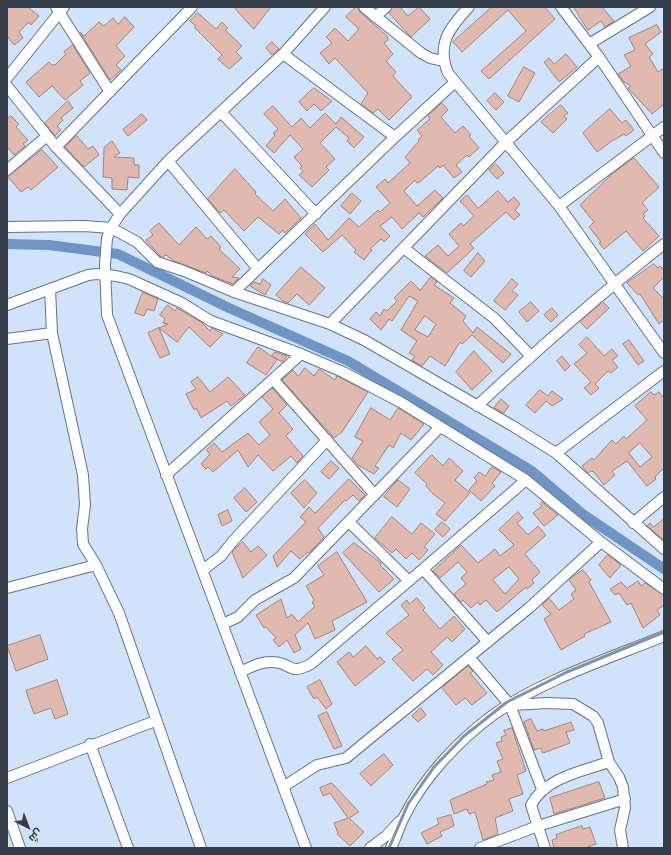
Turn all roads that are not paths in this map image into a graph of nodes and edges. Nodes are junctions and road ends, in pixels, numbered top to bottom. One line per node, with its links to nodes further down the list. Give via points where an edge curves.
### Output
1 (192, 7): 17 (street)
2 (324, 7): 11 (street)
3 (364, 7): 9 (street)
4 (386, 7): 9 (street)
5 (469, 7): 13 (street, via 449,31 445,40)
6 (561, 7): 10 (street)
7 (650, 7): 10 (street)
8 (60, 9): 14 (street); 17 (street)
9 (375, 18): 13 (street, via 421,53)
10 (589, 44): 12 (street)
11 (283, 54): 18 (street); 22 (street)
12 (599, 57): 21 (street); 23 (street)
13 (443, 61): 15 (street)
14 (7, 78)
15 (454, 83): 22 (street); 23 (street)
16 (7, 86): 20 (street)
17 (110, 92): 24 (street)
18 (221, 112): 26 (street); 30 (street)
19 (664, 127): 21 (street)
20 (47, 136): 24 (street); 27 (street)
21 (651, 136): 25 (street); 28 (street)
22 (395, 137): 30 (street)
23 (505, 143): 28 (street); 34 (street)
24 (56, 147): 29 (street)
25 (664, 153)
26 (168, 161): 29 (street); 35 (street)
27 (7, 170)
28 (558, 206): 37 (street)
29 (120, 214): 32 (street)
30 (316, 214): 35 (street)
31 (7, 227): 32 (street)
32 (111, 228): 36 (street); 39 (street, via 137,242 157,262)
33 (664, 244): 37 (street)
34 (405, 248): 41 (street); 46 (street, via 494,318)
35 (258, 269): 39 (street)
36 (105, 270): 38 (street); 45 (street, via 182,303 212,321); 53 (street, via 107,315)
37 (615, 283): 44 (street); 46 (street)
38 (50, 289): 40 (street); 42 (street)
39 (234, 292): 41 (street)
40 (7, 305)
41 (330, 324): 49 (street, via 364,340)
42 (52, 333): 43 (street); 61 (street, via 83,475 83,544)
43 (7, 339)
44 (664, 353)
45 (301, 354): 48 (street); 50 (street, via 343,372 402,403)
46 (531, 356): 49 (street)
47 (664, 371): 52 (street)
48 (273, 379): 51 (street); 53 (street)
49 (477, 406): 52 (street)
50 (440, 427): 54 (street); 55 (street)
51 (327, 440): 55 (street); 62 (street, via 221,556)
52 (556, 453): 58 (street)
53 (166, 474): 62 (street)
54 (526, 480): 59 (street); 63 (street)
55 (375, 495): 57 (street)
56 (664, 497): 58 (street)
57 (349, 522): 64 (street); 67 (street, via 294,578 255,600 238,617)
58 (633, 523): 60 (street)
59 (601, 542): 66 (street); 69 (street)
60 (664, 549)
61 (96, 565): 65 (street); 73 (street, via 119,613)
62 (202, 570): 67 (street)
63 (424, 570): 64 (street); 69 (street)
64 (409, 581): 71 (street, via 311,664 300,670 291,670 283,664 263,662)
65 (7, 588)
66 (664, 589)
67 (223, 624): 71 (street)
68 (664, 636): 72 (street, via 569,675)
69 (488, 642): 70 (street)
70 (469, 657): 72 (street); 77 (street, via 346,758 317,764)
71 (240, 672): 77 (street)
72 (510, 705): 75 (street, via 559,703 574,704 584,709 598,723); 78 (street); 81 (street, via 482,724 457,747 431,775)
73 (155, 720): 74 (street); 85 (street)
74 (90, 744): 76 (street); 84 (street)
75 (609, 762): 78 (street, via 558,780); 79 (street, via 619,777)
76 (7, 778)
77 (283, 787): 86 (street)
78 (542, 789): 82 (street, via 531,805)
79 (625, 799): 82 (street); 91 (street, via 620,830)
80 (7, 812): 83 (street)
81 (404, 817): 87 (street); 88 (street)
82 (538, 826): 89 (street); 90 (street)
83 (20, 848)
84 (128, 848)
85 (201, 848)
86 (306, 848)
87 (370, 848)
88 (391, 848)
89 (480, 848)
90 (545, 848)
91 (623, 848)

